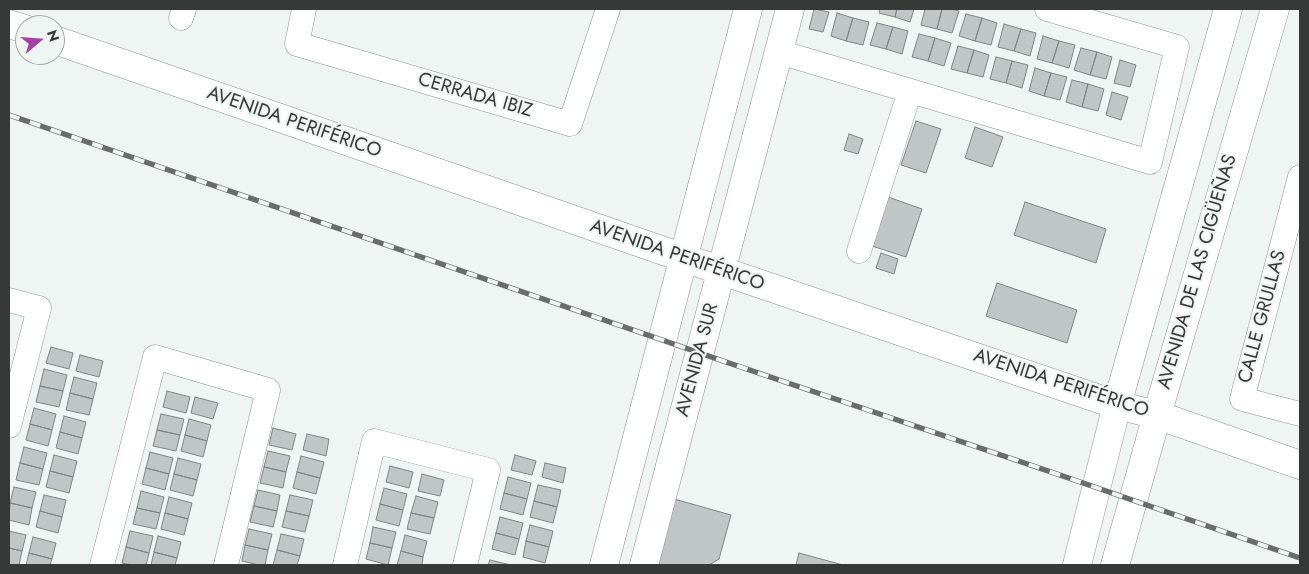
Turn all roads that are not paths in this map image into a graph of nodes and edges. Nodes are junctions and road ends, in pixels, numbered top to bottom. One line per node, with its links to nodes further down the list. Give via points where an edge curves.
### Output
1 (304, 9): 2 (street, CERRADA IBIZ, via 297,44 570,124)
2 (608, 9)
3 (748, 9): 13 (main road, AVENIDA SUR)
4 (790, 9): 9 (main road, AVENIDA SUR)
5 (1047, 9): 10 (street, via 1177,47 1150,162)
6 (1228, 9): 16 (main road)
7 (1275, 9): 18 (main road, AVENIDA DE LAS CIGÜEÑAS)
8 (65, 43): 13 (main road, AVENIDA PERIFÉRICO)
9 (779, 52): 10 (street); 14 (main road, AVENIDA SUR)
10 (910, 91): 12 (street)
11 (1300, 177): 17 (street, CALLE GRULLAS, via 1242,399)
12 (859, 251)
13 (684, 258): 14 (main road, AVENIDA PERIFÉRICO); 21 (main road, AVENIDA SUR)
14 (721, 271): 16 (main road, AVENIDA PERIFÉRICO); 22 (main road, AVENIDA SUR)
15 (9, 300): 19 (street, via 39,308)
16 (1117, 405): 18 (main road, AVENIDA PERIFÉRICO); 29 (main road)
17 (1300, 414)
18 (1157, 415): 20 (main road, AVENIDA PERIFÉRICO); 30 (main road, AVENIDA DE LAS CIGÜEÑAS)
19 (9, 426)
20 (1300, 465)
21 (623, 492): 22 (main road); 27 (main road, AVENIDA SUR)
22 (660, 503): 28 (main road, AVENIDA SUR)
23 (102, 565): 24 (street, via 155,357 268,390)
24 (226, 565)
25 (345, 565): 26 (street, via 374,440 488,470)
26 (465, 565)
27 (604, 565)
28 (644, 565)
29 (1077, 565)
30 (1115, 565)

